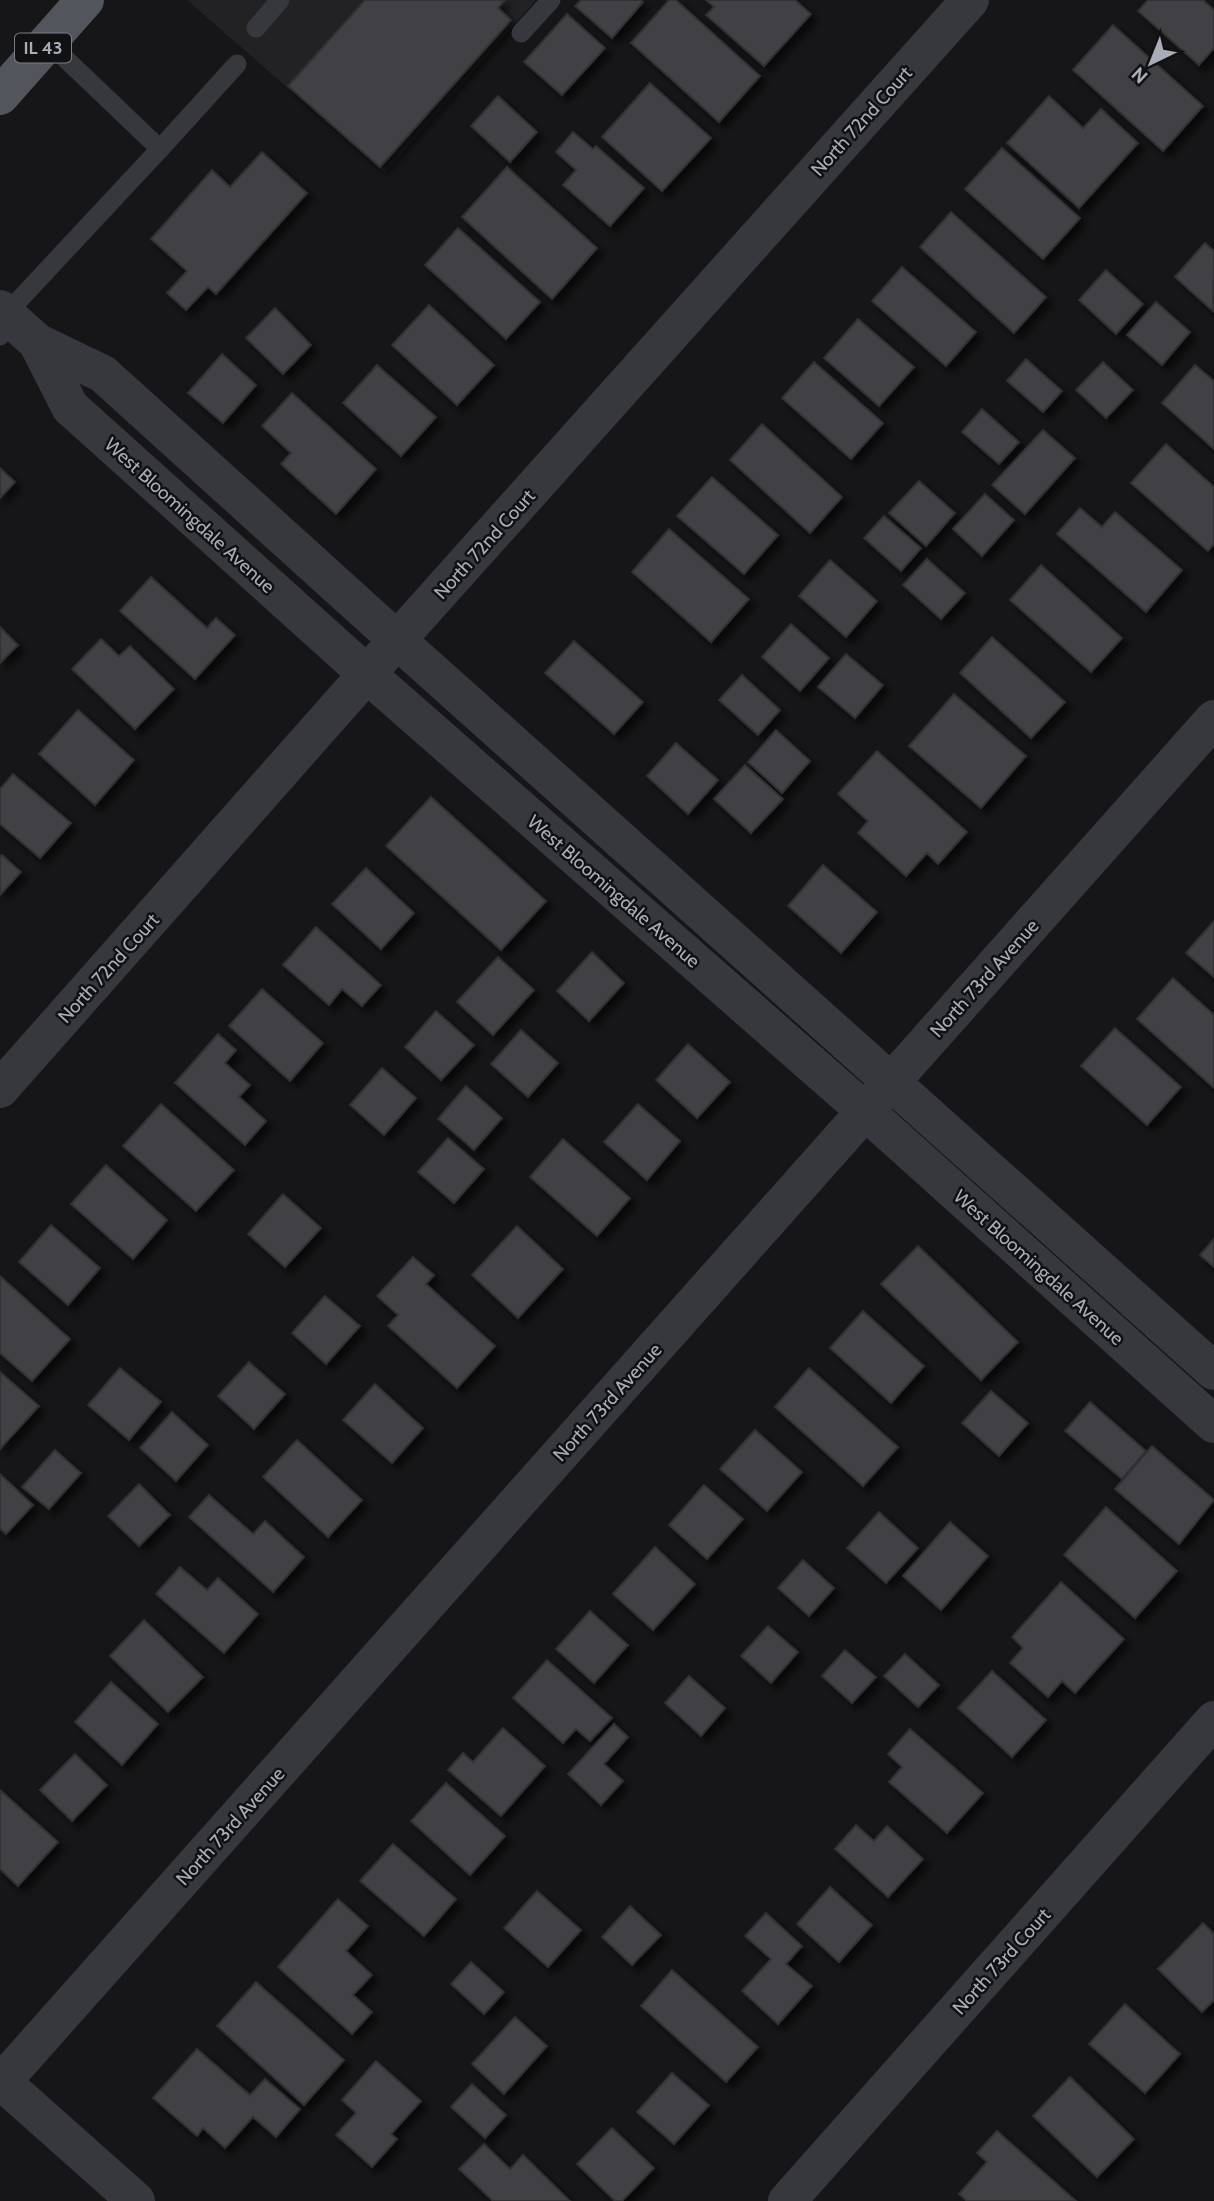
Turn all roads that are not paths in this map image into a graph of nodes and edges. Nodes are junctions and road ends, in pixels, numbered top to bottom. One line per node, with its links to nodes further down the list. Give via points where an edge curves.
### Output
1 (85, 0): 7 (main road, IL 43)
2 (280, 0): 5 (lane)
3 (551, 0): 6 (lane)
4 (970, 0): 12 (street, North 72nd Court)
5 (256, 28)
6 (522, 33)
7 (48, 42): 9 (main road, IL 43); 10 (lane)
8 (237, 64): 10 (lane)
9 (0, 96)
10 (160, 149): 11 (lane)
11 (11, 325): 12 (street, West Bloomingdale Avenue, via 103,374); 13 (street, West Bloomingdale Avenue, via 70,407)
12 (397, 640): 13 (street, North 72nd Court); 15 (street, West Bloomingdale Avenue)
13 (368, 675): 16 (street, North 72nd Court); 17 (street, West Bloomingdale Avenue)
14 (1214, 719): 15 (street, North 73rd Avenue)
15 (891, 1083): 17 (street, North 73rd Avenue); 18 (street, West Bloomingdale Avenue)
16 (0, 1089)
17 (865, 1111): 19 (street, West Bloomingdale Avenue); 21 (street, North 73rd Avenue)
18 (1214, 1371)
19 (1214, 1424)
20 (1214, 1720): 23 (street, North 73rd Court)
21 (1, 2082): 22 (street)
22 (135, 2201)
23 (787, 2201)

